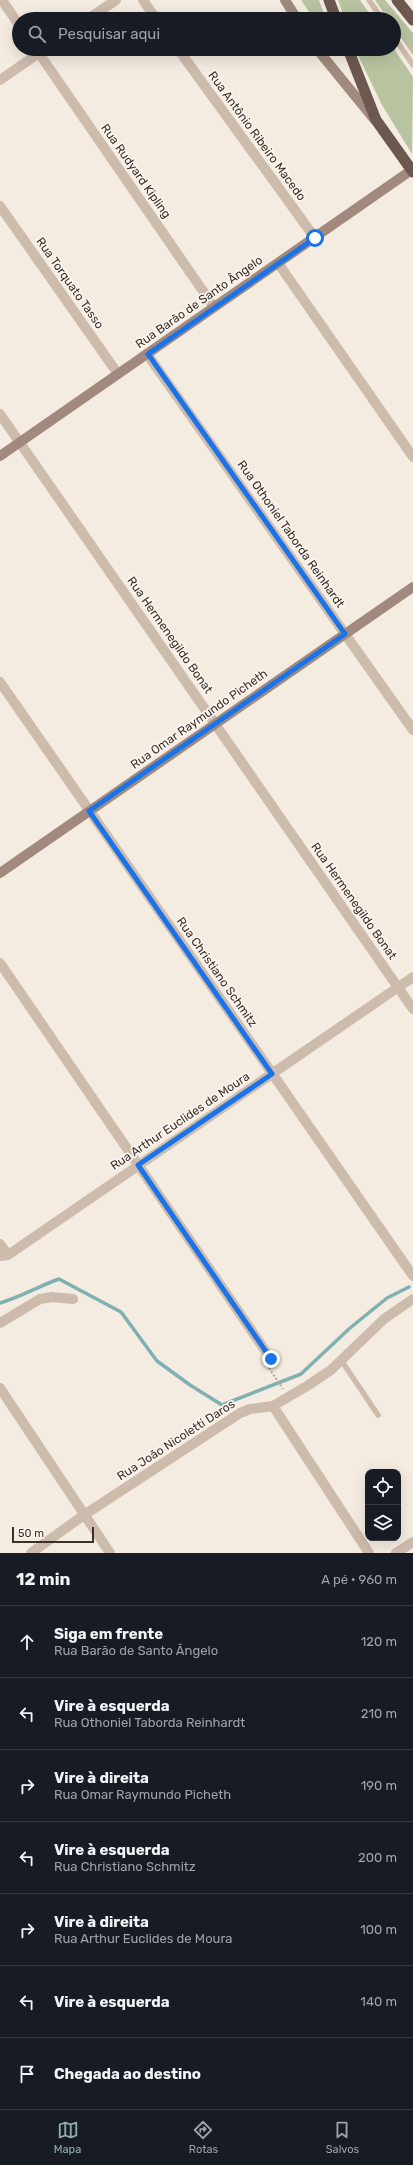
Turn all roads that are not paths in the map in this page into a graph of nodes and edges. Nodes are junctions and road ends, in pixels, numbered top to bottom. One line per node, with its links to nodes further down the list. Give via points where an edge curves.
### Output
1 (2, 0): 13 (street)
2 (116, 0): 8 (street)
3 (143, 0): 9 (street)
4 (284, 0): 10 (main road)
5 (329, 0): 11 (highway)
6 (369, 0): 12 (lane)
7 (397, 0): 14 (highway)
8 (98, 12)
9 (151, 12)
10 (292, 12)
11 (333, 12)
12 (377, 12)
13 (12, 15)
14 (413, 20)
15 (401, 47): 21 (lane)
16 (32, 56): 22 (street)
17 (44, 56): 28 (street, Rua Rudyard Kipling)
18 (183, 56): 26 (street, Rua Antônio Ribeiro Macedo)
19 (323, 56): 23 (main road)
20 (351, 56): 23 (highway)
21 (413, 65)
22 (0, 80)
23 (376, 120): 24 (highway)
24 (413, 170): 26 (main road, Rua Barão de Santo Ângelo)
25 (0, 206): 30 (street, Rua Torquato Tasso)
26 (315, 238): 27 (main road, Rua Barão de Santo Ângelo)
27 (278, 263): 28 (main road, Rua Barão de Santo Ângelo); 34 (street)
28 (214, 307): 29 (main road, Rua Barão de Santo Ângelo)
29 (148, 354): 30 (main road, Rua Barão de Santo Ângelo); 36 (street, Rua Othoniel Taborda Reinhardt)
30 (118, 374): 32 (main road, Rua Barão de Santo Ângelo)
31 (0, 414): 32 (street, Rua Hermenegildo Bonat)
32 (20, 442): 33 (main road, Rua Barão de Santo Ângelo); 38 (street, Rua Hermenegildo Bonat)
33 (0, 456)
34 (413, 458)
35 (413, 587): 36 (main road, Rua Omar Raymundo Picheth)
36 (345, 634): 38 (main road, Rua Omar Raymundo Picheth); 39 (street, Rua Othoniel Taborda Reinhardt)
37 (0, 682): 40 (street, Rua Christiano Schmitz)
38 (216, 723): 40 (main road, Rua Omar Raymundo Picheth); 44 (street, Rua Hermenegildo Bonat)
39 (413, 730)
40 (89, 811): 41 (main road, Rua Omar Raymundo Picheth); 46 (street, Rua Christiano Schmitz)
41 (0, 873)
42 (0, 963): 47 (street)
43 (413, 977): 44 (street, Rua Arthur Euclides de Moura)
44 (398, 988): 45 (street, Rua Hermenegildo Bonat); 46 (street, Rua Arthur Euclides de Moura)
45 (413, 1009)
46 (272, 1074): 47 (street, Rua Arthur Euclides de Moura); 50 (street, Rua Christiano Schmitz)
47 (138, 1165): 49 (street, Rua Arthur Euclides de Moura); 55 (street)
48 (0, 1244): 49 (street)
49 (4, 1255)
50 (413, 1276)
51 (413, 1299): 54 (street, Rua João Nicoletti Daros, via 384,1319)
52 (74, 1300): 53 (street, via 52,1297 40,1299)
53 (0, 1323)
54 (340, 1359): 57 (street, Rua João Nicoletti Daros, via 331,1370); 58 (lane)
55 (268, 1361)
56 (0, 1388): 59 (street)
57 (273, 1406): 59 (street, Rua João Nicoletti Daros, via 240,1413); 63 (street)
58 (378, 1415)
59 (84, 1516): 61 (street, Rua João Nicoletti Daros); 62 (street)
60 (413, 1542): 64 (street)
61 (31, 1553)
62 (110, 1553)
63 (369, 1553)
64 (396, 1553)

